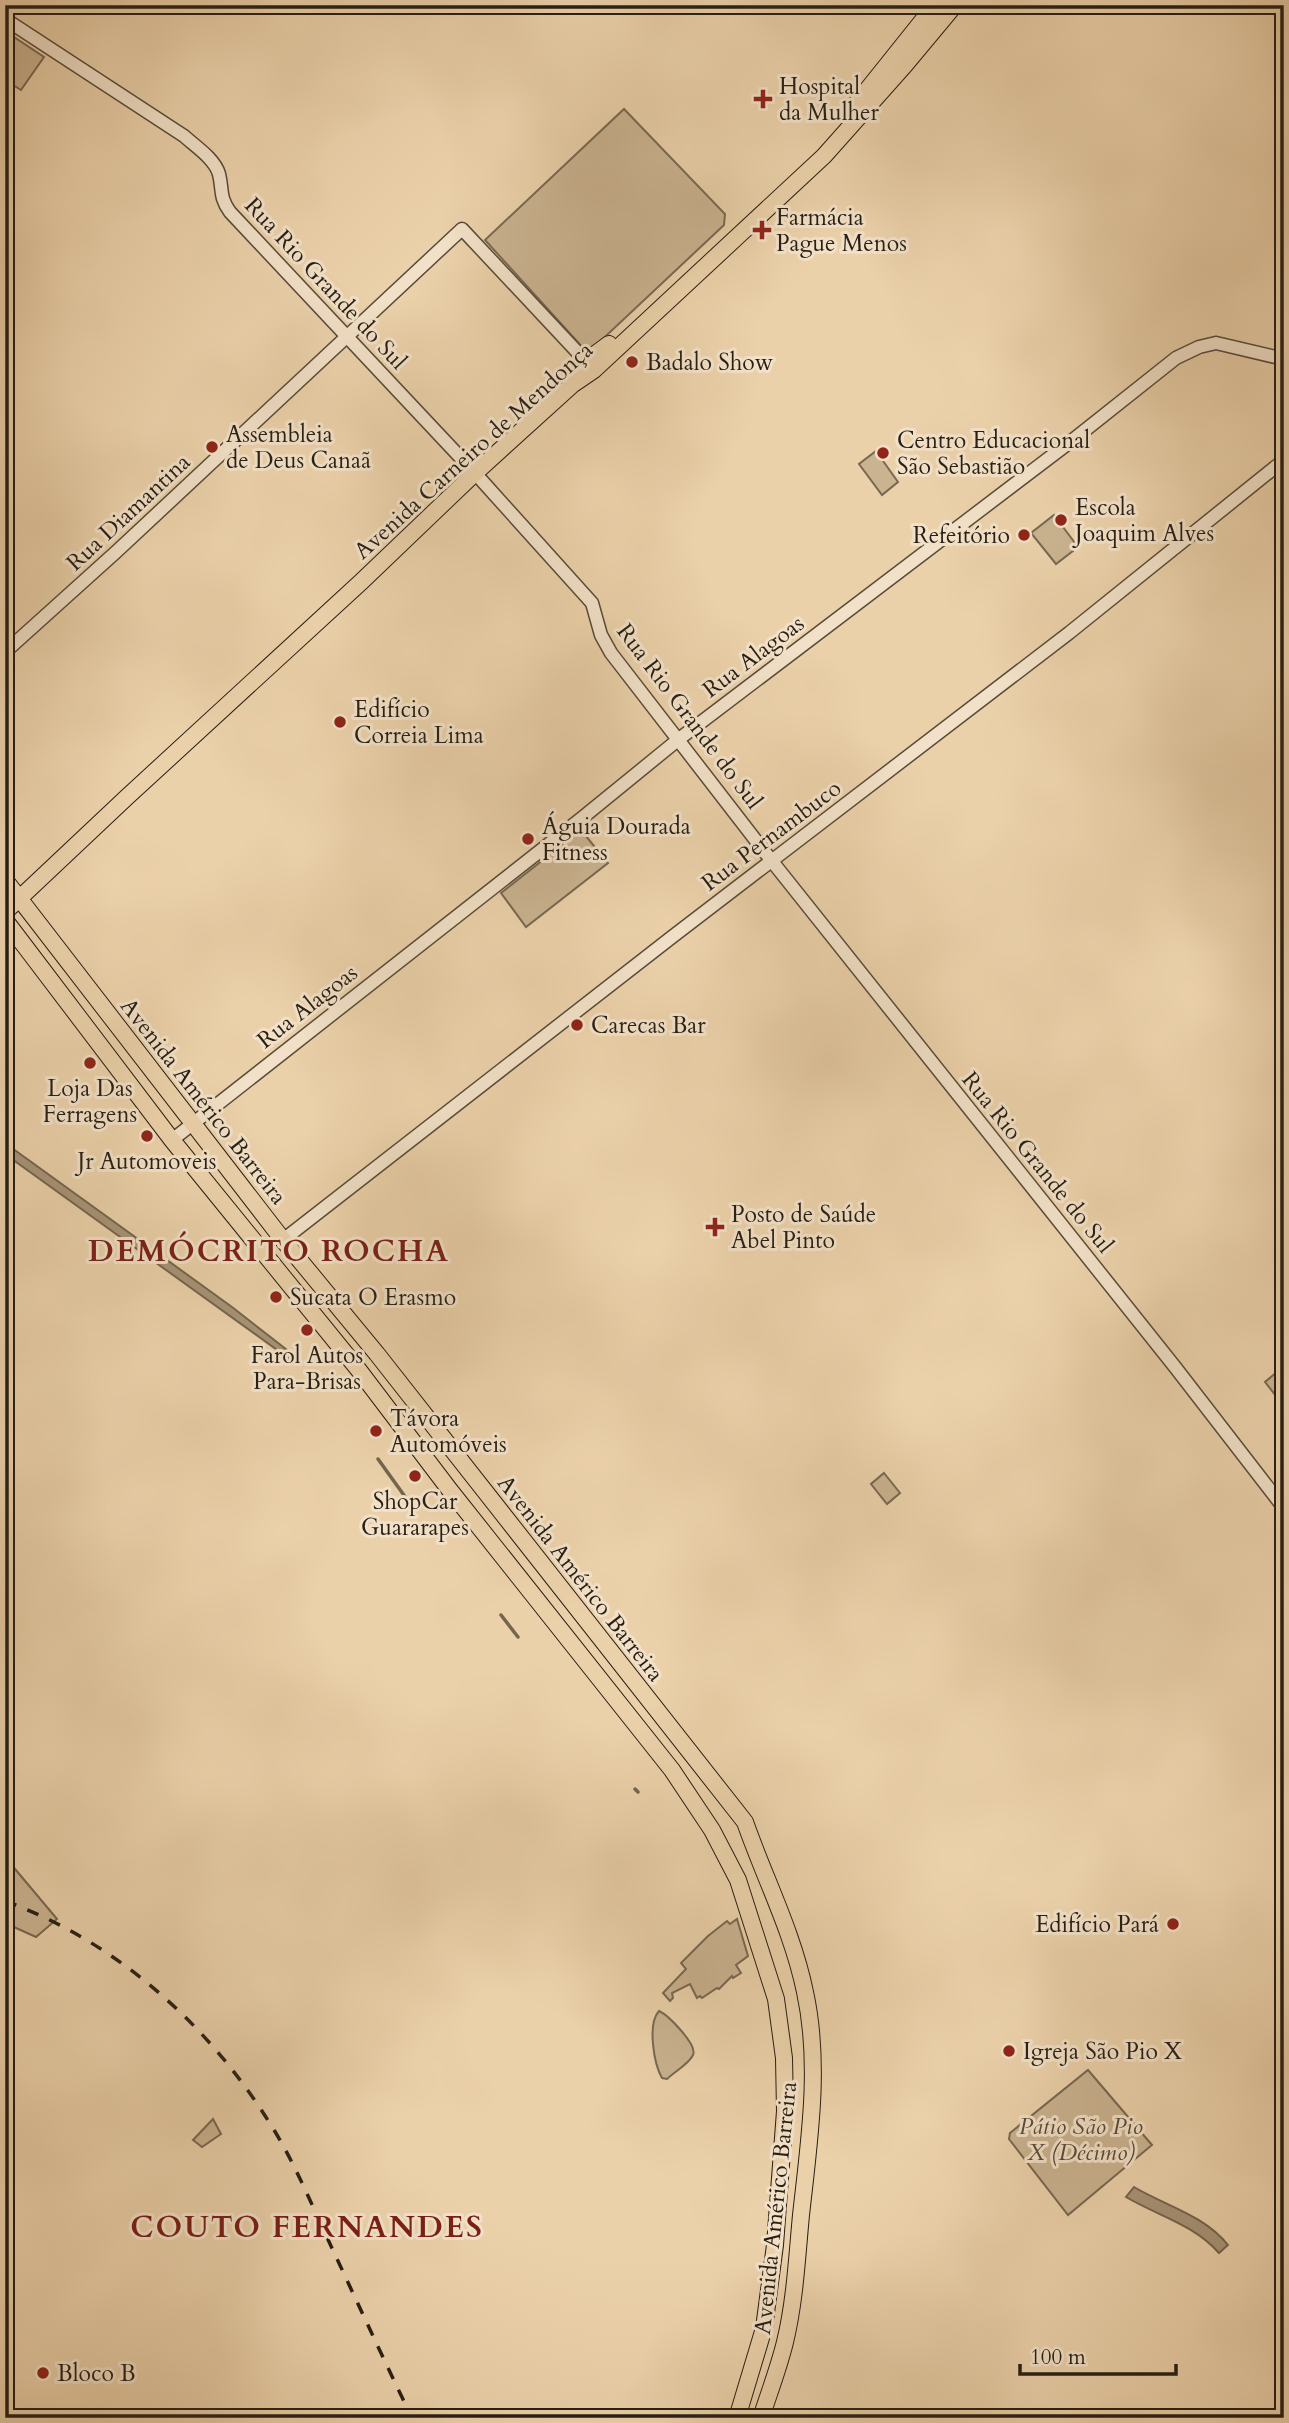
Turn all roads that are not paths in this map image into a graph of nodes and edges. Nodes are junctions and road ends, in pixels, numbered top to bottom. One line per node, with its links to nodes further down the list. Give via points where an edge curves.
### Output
1 (935, 5): 5 (main road, Avenida Carneiro de Mendonça, via 823,144 599,352 590,358)
2 (955, 5): 7 (main road, Avenida Carneiro de Mendonça, via 824,156 594,370)
3 (5, 19): 4 (street, Rua Rio Grande do Sul, via 184,136 205,155 217,170 221,197 230,212)
4 (347, 336): 5 (street, Rua Diamantina, via 461,229); 9 (street, Rua Rio Grande do Sul); 10 (street, Rua Diamantina)
5 (582, 356): 7 (street)
6 (1284, 359): 11 (street, Rua Alagoas, via 1216,343 1176,358)
7 (572, 384): 9 (main road, Avenida Carneiro de Mendonça)
8 (1284, 460): 12 (street, Rua Pernambuco, via 1069,633)
9 (475, 473): 11 (street, Rua Rio Grande do Sul, via 592,603 611,653); 14 (main road, Avenida Carneiro de Mendonça)
10 (5, 652)
11 (679, 738): 12 (street, Rua Rio Grande do Sul); 17 (street, Rua Alagoas)
12 (771, 860): 19 (street, Rua Pernambuco); 20 (street, Rua Rio Grande do Sul)
13 (5, 880): 14 (main road, Avenida Américo Barreira)
14 (20, 899): 15 (main road, Avenida Carneiro de Mendonça); 17 (main road, Avenida Américo Barreira)
15 (5, 912)
16 (5, 920): 18 (main road, Avenida Américo Barreira)
17 (192, 1124): 18 (street, Rua Alagoas); 19 (main road, Avenida Américo Barreira)
18 (172, 1140): 21 (main road, Avenida Américo Barreira, via 358,1368 672,1770 738,1880 776,1999 785,2111 764,2328)
19 (283, 1240): 22 (main road, Avenida Américo Barreira, via 744,1822 777,1902 806,1995 812,2112 785,2341)
20 (1284, 1508)
21 (737, 2418)
22 (761, 2418)

